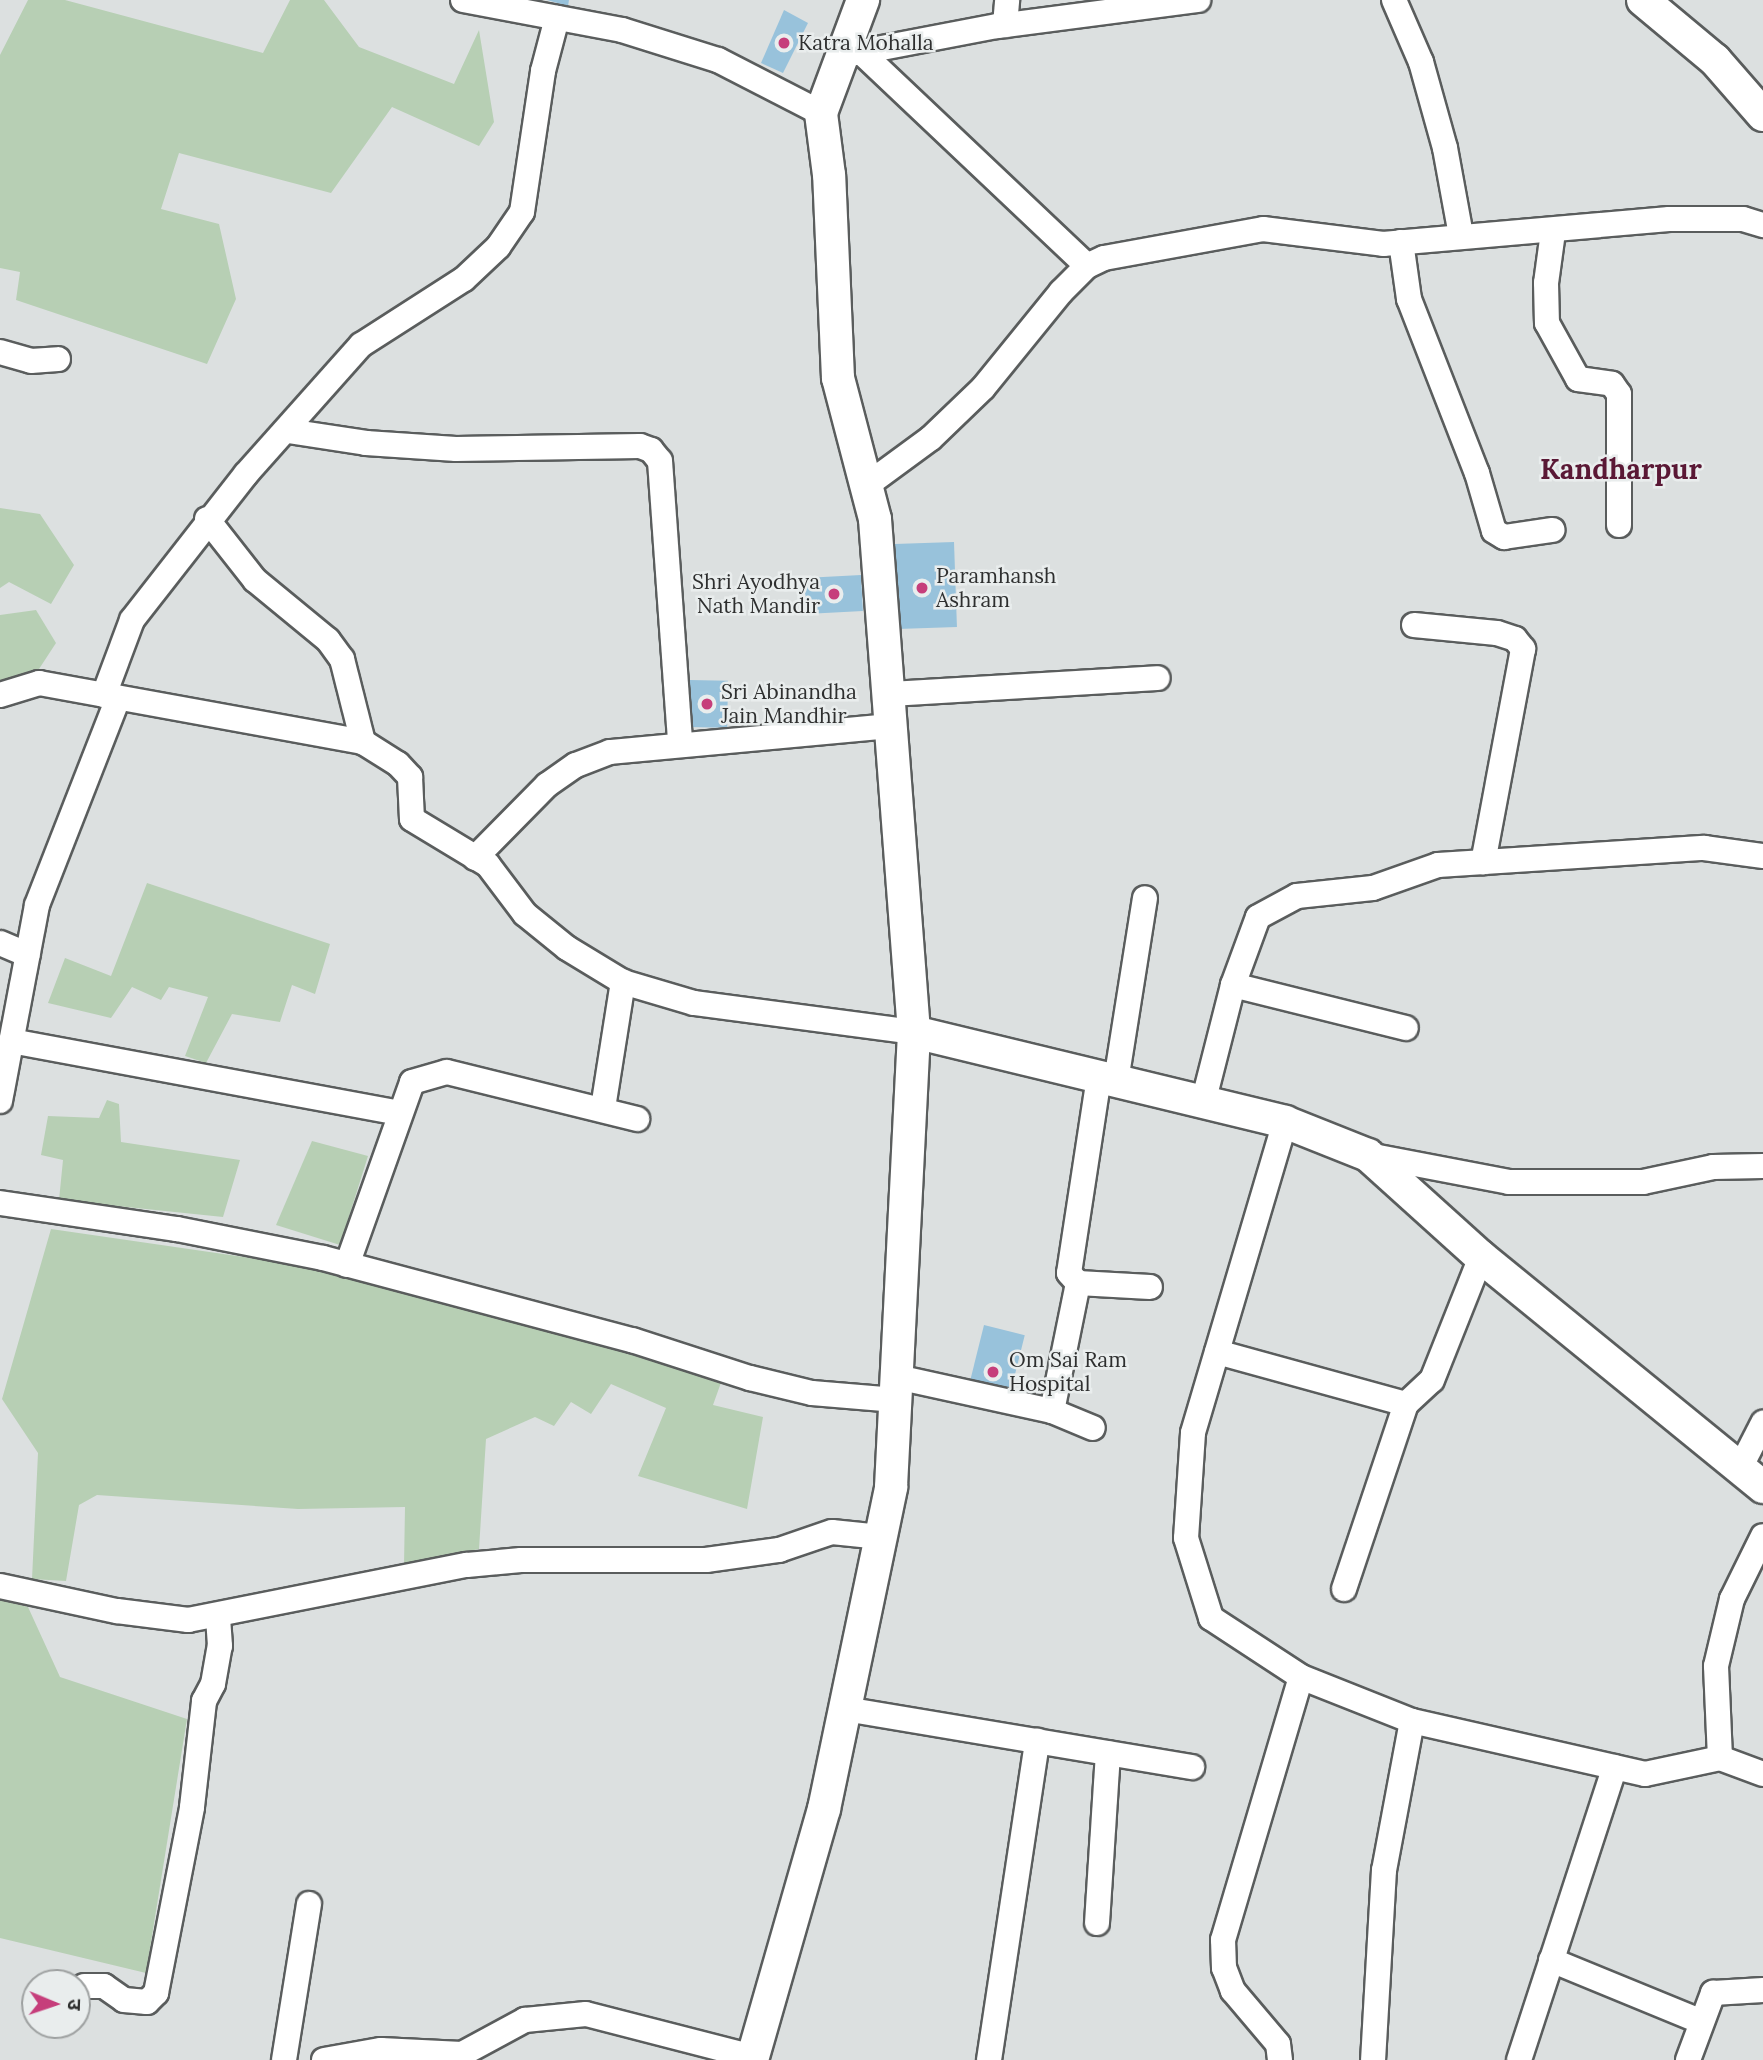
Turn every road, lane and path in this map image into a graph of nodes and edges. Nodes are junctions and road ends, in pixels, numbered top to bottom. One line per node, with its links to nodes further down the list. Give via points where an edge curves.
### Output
1 (463, 0): 7 (street)
2 (863, 0): 9 (main road)
3 (1007, 0): 8 (street)
4 (1198, 0): 8 (street)
5 (1394, 0): 14 (street, via 1421,62 1445,148)
6 (1643, 0): 11 (main road, via 1715,60)
7 (557, 18): 10 (street, via 622,30 718,60); 19 (street, via 543,71 522,212 498,247 464,279 361,345)
8 (1004, 25): 9 (street)
9 (851, 54): 10 (main road); 16 (street)
10 (821, 113): 20 (main road, via 829,175 838,378)
11 (1763, 115)
12 (1763, 226): 13 (street, via 1743,219 1669,219)
13 (1553, 232): 14 (street); 22 (street, via 1545,309 1550,330 1578,379 1612,384 1619,394)
14 (1461, 235): 15 (street)
15 (1401, 242): 16 (street, via 1383,244 1263,229 1104,258); 23 (street, via 1409,299 1478,473 1494,531 1504,537)
16 (1087, 266): 20 (street, via 983,388 931,438)
17 (0, 352): 18 (street, via 31,361)
18 (58, 359)
19 (288, 431): 21 (street); 31 (street, via 443,448 640,446 651,450 660,461)
20 (867, 485): 26 (main road, via 875,519)
21 (207, 519): 28 (street, via 132,620); 30 (street, via 255,580 328,640 342,659)
22 (1619, 524)
23 (1552, 530)
24 (1414, 625): 34 (street, via 1497,633 1516,639 1523,649)
25 (1158, 678): 26 (street)
26 (890, 694): 29 (main road)
27 (0, 695): 28 (street, via 39,683)
28 (111, 696): 30 (street); 37 (street, via 37,905)
29 (892, 726): 31 (street); 41 (main road)
30 (363, 742): 33 (street, via 410,777 412,819)
31 (680, 743): 33 (street, via 610,752 576,765 513,815)
32 (1763, 856): 34 (street, via 1704,848)
33 (475, 858): 38 (street, via 488,865 525,914 567,948)
34 (1483, 862): 39 (street, via 1438,865 1373,888 1297,896 1258,918)
35 (1145, 898): 43 (street)
36 (0, 943): 37 (street)
37 (28, 955): 42 (street)
38 (623, 982): 41 (street, via 694,1003); 46 (street)
39 (1233, 985): 40 (street); 45 (street)
40 (1406, 1028)
41 (914, 1032): 43 (main road); 58 (main road)
42 (11, 1041): 44 (street); 47 (street)
43 (1107, 1079): 45 (main road); 55 (street, via 1069,1263 1072,1279)
44 (0, 1101)
45 (1203, 1102): 49 (main road)
46 (603, 1108): 47 (street, via 447,1072 412,1082); 48 (street)
47 (399, 1113): 54 (street)
48 (637, 1119)
49 (1285, 1122): 50 (main road); 57 (street)
50 (1368, 1155): 51 (street, via 1509,1182 1643,1182 1713,1167); 53 (main road)
51 (1763, 1166)
52 (0, 1203): 54 (street, via 177,1229)
53 (1481, 1257): 59 (street, via 1432,1380); 63 (main road)
54 (347, 1265): 58 (street, via 632,1340 750,1378 812,1392)
55 (1078, 1283): 56 (street); 60 (street)
56 (1150, 1287)
57 (1217, 1352): 59 (street); 69 (street, via 1193,1433 1186,1538 1211,1618)
58 (896, 1389): 60 (street); 65 (main road, via 891,1487)
59 (1406, 1404): 67 (street)
60 (1052, 1410): 62 (street)
61 (1763, 1423): 63 (street)
62 (1093, 1428)
63 (1751, 1477)
64 (1763, 1536): 74 (street, via 1732,1599 1716,1666)
65 (881, 1537): 68 (street, via 832,1532 779,1550 706,1560 521,1560 467,1565); 70 (main road)
66 (0, 1586): 68 (street, via 117,1611 188,1620)
67 (1344, 1589)
68 (218, 1616): 81 (street, via 220,1646 213,1684 204,1701 191,1807 156,1993 147,2002 124,2000 104,1986)
69 (1301, 1676): 71 (street); 88 (street, via 1223,1940 1224,1968 1233,1991 1278,2043)
70 (845, 1709): 72 (street); 84 (main road, via 824,1809)
71 (1412, 1721): 76 (street); 89 (street, via 1384,1870)
72 (1037, 1741): 73 (street); 87 (street)
73 (1108, 1753): 75 (street); 79 (street)
74 (1720, 1758): 76 (street, via 1645,1774); 77 (street)
75 (1192, 1767)
76 (1615, 1767): 80 (street)
77 (1763, 1774)
78 (309, 1904): 85 (street)
79 (1097, 1923)
80 (1551, 1960): 83 (street); 90 (street)
81 (91, 1986)
82 (1763, 1990): 83 (street, via 1713,1993)
83 (1700, 2021): 91 (street)
84 (753, 2059): 86 (street, via 586,2014 525,2021 462,2054 381,2050)
85 (284, 2060)
86 (324, 2060)
87 (989, 2060)
88 (1280, 2060)
89 (1373, 2060)
90 (1519, 2060)
91 (1688, 2060)

